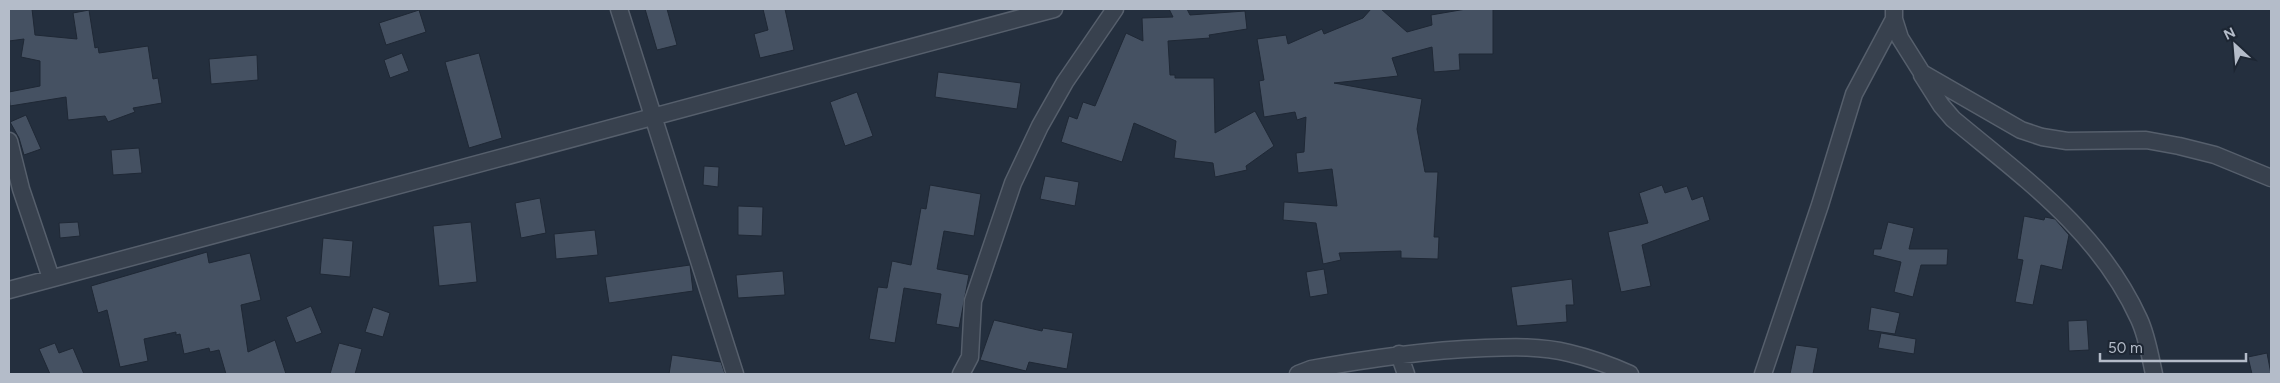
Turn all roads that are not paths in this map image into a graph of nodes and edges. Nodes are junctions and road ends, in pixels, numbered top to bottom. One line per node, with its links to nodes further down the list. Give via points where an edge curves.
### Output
1 (619, 9): 6 (street)
2 (1054, 9): 6 (street)
3 (1115, 9): 13 (street, via 1065,82 1013,183 973,301 970,357)
4 (1894, 14): 5 (street, via 1908,53); 17 (street, via 1854,94)
5 (1922, 74): 8 (street, via 2021,130 2042,138 2066,142 2146,140 2215,155); 18 (street, via 1953,119 2044,195 2079,228 2113,269 2140,320)
6 (652, 117): 9 (street); 12 (street)
7 (9, 141): 9 (street, via 21,189)
8 (2271, 178)
9 (51, 278): 10 (street)
10 (9, 290)
11 (1399, 354): 14 (street); 15 (street); 16 (street, via 1526,346 1568,352)
12 (735, 374)
13 (961, 374)
14 (1298, 374)
15 (1406, 374)
16 (1630, 374)
17 (1763, 374)
18 (2154, 374)

